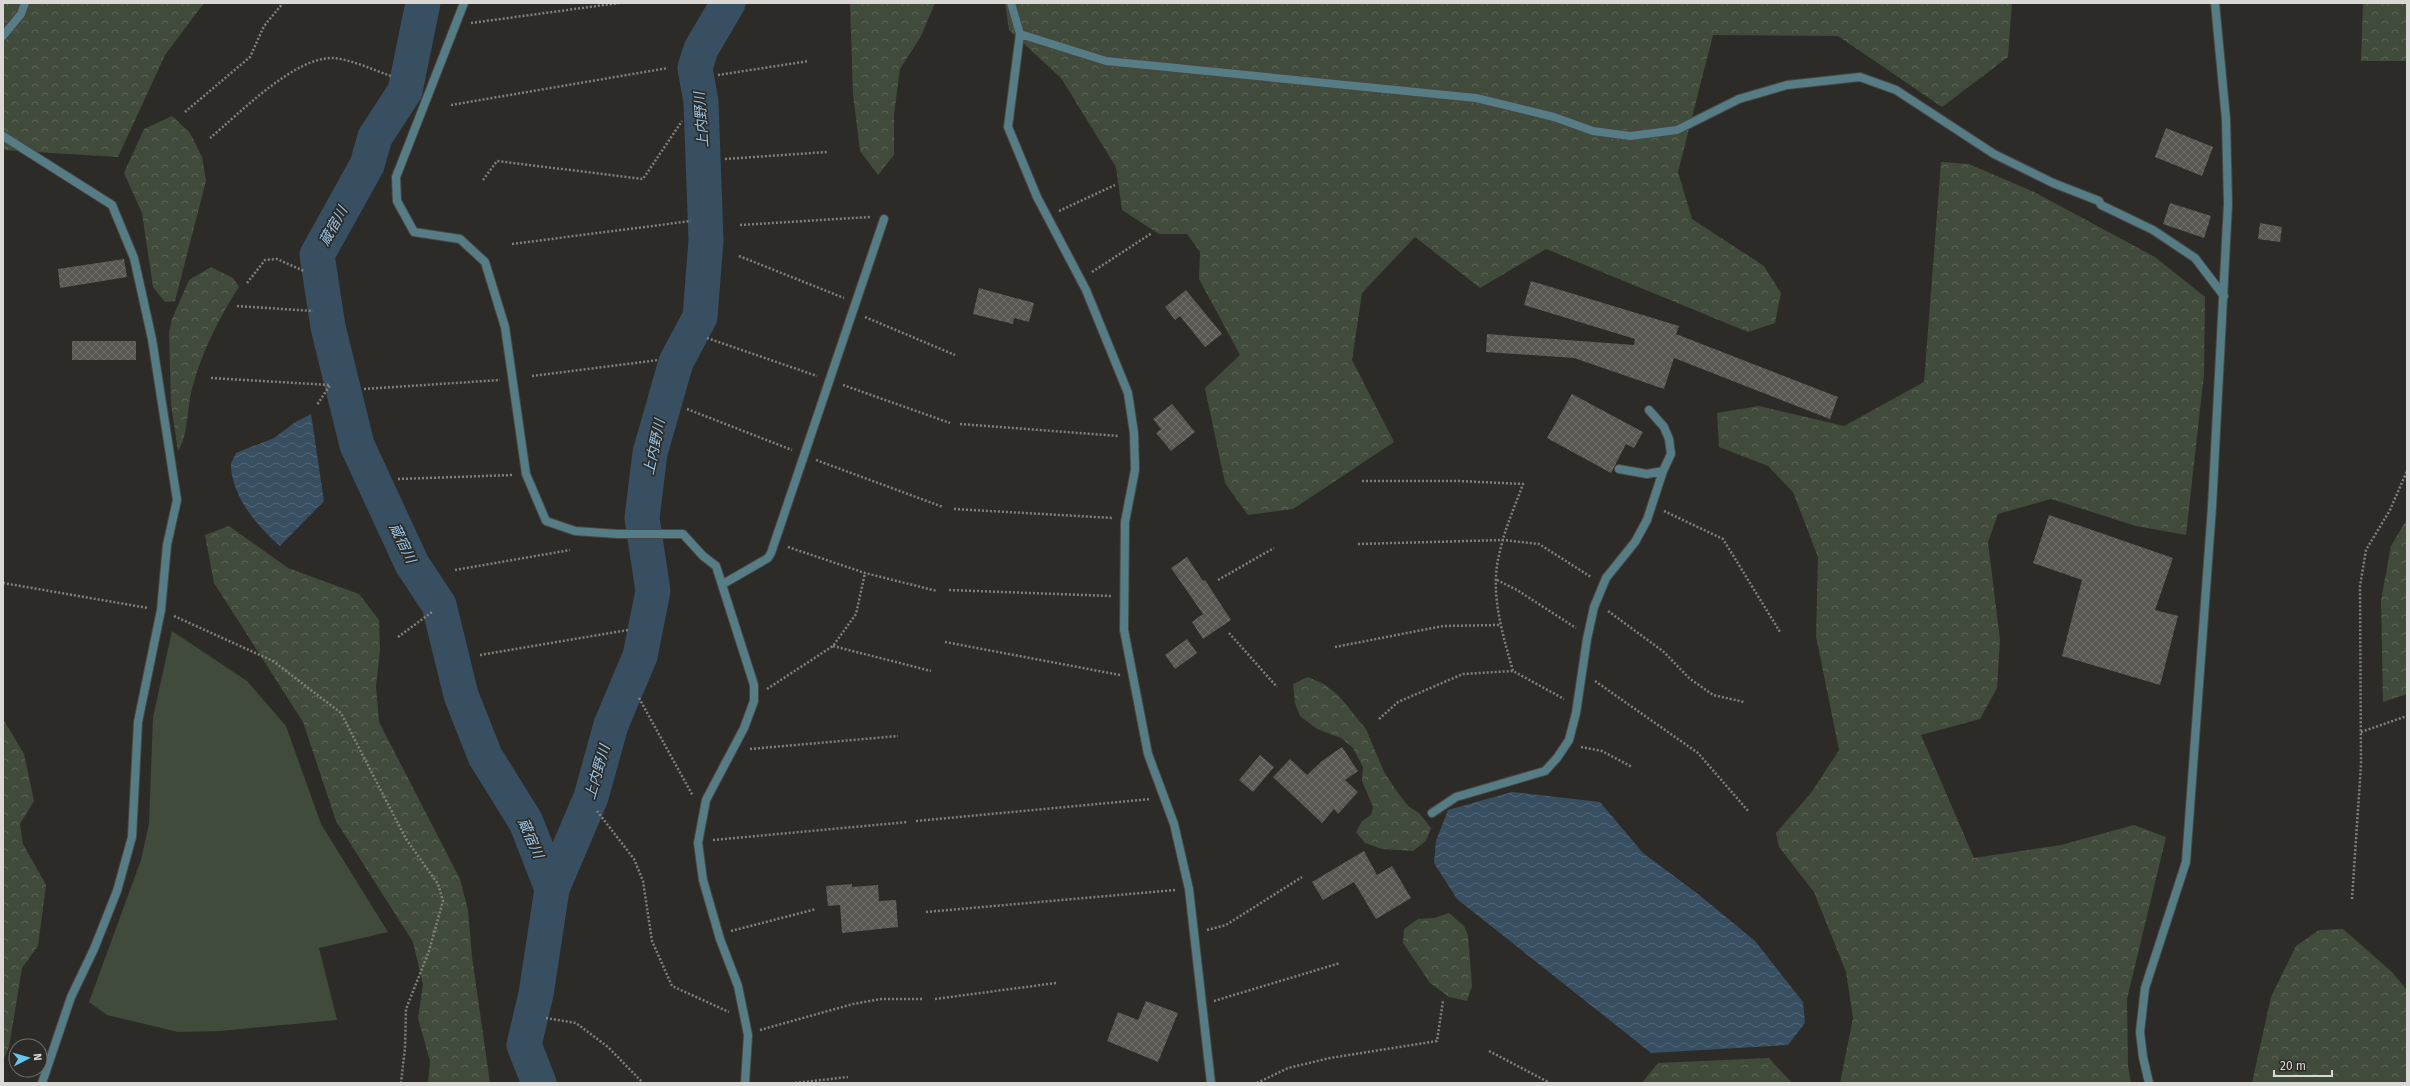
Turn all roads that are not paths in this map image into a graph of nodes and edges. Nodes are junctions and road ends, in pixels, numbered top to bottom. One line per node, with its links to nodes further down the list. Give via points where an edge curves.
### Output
1 (25, 3): 6 (street, via 21,14)
2 (464, 3): 13 (street, via 396,177 397,201 414,232 460,239 485,262 505,327 526,474 546,521 575,530 618,534 683,534 716,566)
3 (1011, 3): 5 (street)
4 (2215, 3): 9 (street, via 2226,119 2228,204)
5 (1020, 34): 9 (street, via 1106,61 1476,98 1554,117 1593,131 1630,136 1677,130 1739,99 1787,85 1860,78 1896,90 1994,154 2052,183 2099,201 2101,205 2152,230 2196,258); 17 (street, via 1008,127 1037,197 1086,290 1128,393 1134,433 1135,470 1124,522 1124,630 1148,754 1174,824 1189,889)
6 (3, 36)
7 (3, 136): 15 (street, via 112,205 134,258 152,339 177,500 168,546 161,610 138,722 132,837 118,891 71,997)
8 (884, 219): 13 (street, via 771,553 768,558)
9 (2224, 296): 18 (street, via 2212,507 2186,862 2145,988 2140,1032)
10 (1649, 410): 12 (street, via 1664,427 1669,439 1671,454)
11 (1619, 469): 12 (street, via 1647,474)
12 (1663, 471): 14 (street, via 1646,520 1635,542 1606,578 1594,607 1576,713 1568,740 1557,758 1545,771 1456,797)
13 (722, 584): 16 (street, via 754,684 754,700 744,728 706,800 698,843 703,880 720,939 738,986 747,1028)
14 (1432, 813)
15 (42, 1083)
16 (745, 1083)
17 (1211, 1083)
18 (2149, 1083)

